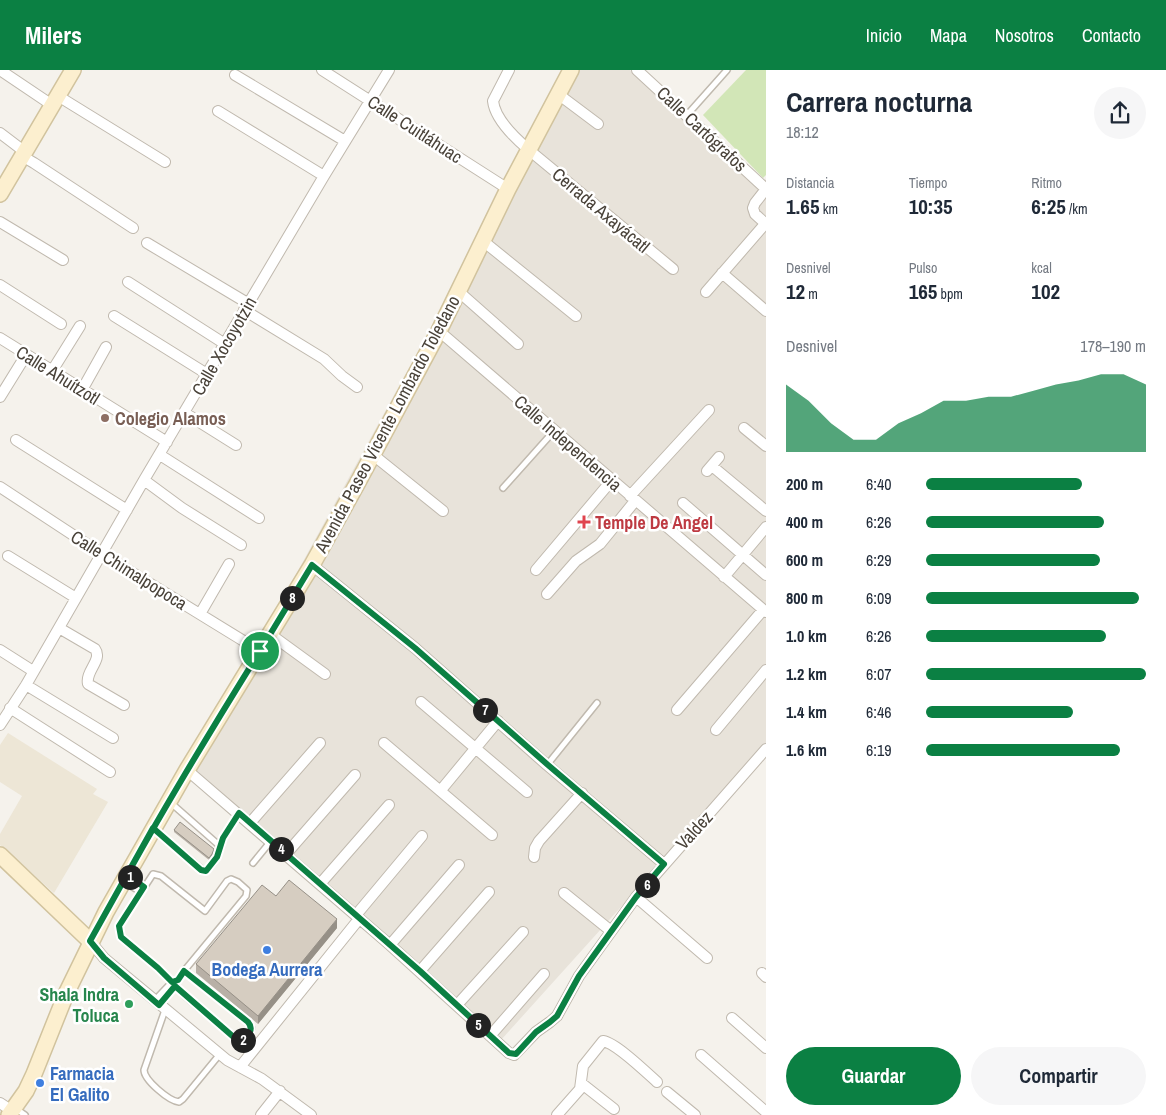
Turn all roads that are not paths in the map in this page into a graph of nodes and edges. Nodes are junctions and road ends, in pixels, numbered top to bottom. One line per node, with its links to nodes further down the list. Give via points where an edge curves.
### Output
1 (0, 70): 12 (street)
2 (73, 70): 12 (main road)
3 (322, 70): 11 (street, Calle Cuitláhuac)
4 (388, 70): 11 (street, Calle Xocoyotzin)
5 (510, 70): 18 (street, Cerrada Axayácatl, via 494,97 493,105 511,133)
6 (571, 70): 10 (main road, Avenida Paseo Vicente Lombardo Toledano)
7 (637, 70): 14 (street, Calle Cartógrafos)
8 (727, 70): 14 (lane)
9 (236, 75): 17 (street)
10 (558, 94): 15 (street); 18 (main road, Avenida Paseo Vicente Lombardo Toledano)
11 (370, 100): 17 (street, Calle Xocoyotzin); 23 (street, Calle Cuitláhuac)
12 (55, 101): 19 (main road); 20 (street)
13 (218, 111): 22 (street)
14 (687, 115): 24 (street, Calle Cartógrafos)
15 (598, 124)
16 (0, 133): 19 (street)
17 (345, 142): 22 (street, Calle Xocoyotzin)
18 (529, 150): 23 (main road, Avenida Paseo Vicente Lombardo Toledano); 32 (street, Cerrada Axayácatl)
19 (24, 154): 21 (main road); 28 (street)
20 (165, 162)
21 (5, 174): 25 (main road)
22 (324, 176): 38 (street, Calle Xocoyotzin)
23 (508, 189): 29 (main road, Avenida Paseo Vicente Lombardo Toledano)
24 (766, 189): 27 (street, via 753,208)
25 (0, 194)
26 (0, 222): 31 (street)
27 (766, 224): 33 (street)
28 (133, 228)
29 (482, 240): 36 (main road, Avenida Paseo Vicente Lombardo Toledano); 41 (street)
30 (148, 243): 38 (street)
31 (63, 260)
32 (673, 269)
33 (722, 273): 37 (street); 39 (street)
34 (128, 282): 46 (street)
35 (0, 286): 42 (street)
36 (458, 292): 44 (main road, Avenida Paseo Vicente Lombardo Toledano); 47 (street)
37 (706, 292)
38 (247, 307): 46 (street, Calle Xocoyotzin); 52 (street, via 324,359)
39 (766, 311)
40 (114, 316): 51 (street)
41 (576, 316)
42 (61, 324)
43 (80, 326): 50 (street)
44 (439, 331): 58 (street, Calle Independencia); 63 (main road, Avenida Paseo Vicente Lombardo Toledano)
45 (0, 338): 49 (street, Calle Ahuítzotl)
46 (225, 344): 51 (street, Calle Xocoyotzin)
47 (518, 344)
48 (106, 347): 53 (street)
49 (26, 355): 50 (street, Calle Ahuítzotl); 54 (street)
50 (52, 371): 53 (street, Calle Ahuítzotl)
51 (207, 374): 56 (street, Calle Xocoyotzin)
52 (357, 387)
53 (82, 390): 60 (street, Calle Ahuítzotl)
54 (0, 397)
55 (709, 410): 70 (street)
56 (185, 413): 60 (street, Calle Xocoyotzin); 61 (street)
57 (743, 428): 62 (street)
58 (554, 431): 67 (street, Calle Independencia); 69 (lane)
59 (16, 440): 72 (street)
60 (167, 442): 64 (street, Calle Xocoyotzin)
61 (236, 445)
62 (766, 446)
63 (372, 454): 73 (street); 82 (main road, Avenida Paseo Vicente Lombardo Toledano)
64 (160, 455): 66 (street, Calle Xocoyotzin); 75 (street)
65 (719, 457): 74 (street, via 709,468)
66 (144, 480): 72 (street, Calle Xocoyotzin); 77 (street)
67 (612, 480): 70 (street, Calle Independencia); 83 (street)
68 (0, 487): 78 (street, Calle Chimalpopoca)
69 (503, 488)
70 (633, 498): 85 (street, Calle Independencia); 86 (street, via 600,544 576,561)
71 (683, 503): 79 (street)
72 (127, 510): 78 (street, Calle Xocoyotzin)
73 (443, 511)
74 (766, 511)
75 (259, 518)
76 (766, 527): 79 (street)
77 (241, 545)
78 (102, 554): 87 (street, Calle Xocoyotzin); 89 (street, Calle Chimalpopoca)
79 (742, 555): 84 (street); 85 (street)
80 (8, 556): 87 (street)
81 (230, 564): 89 (street)
82 (312, 565): 91 (main road, Avenida Paseo Vicente Lombardo Toledano); 103 (street, via 415,648)
83 (536, 570)
84 (766, 575)
85 (724, 577): 88 (street, Calle Independencia)
86 (547, 594)
87 (76, 598): 90 (street, Calle Xocoyotzin)
88 (765, 611): 102 (street)
89 (200, 614): 93 (street, Calle Chimalpopoca)
90 (59, 628): 95 (street, Calle Xocoyotzin); 100 (street, via 95,649 98,657 88,674 88,684)
91 (270, 634): 93 (main road, Avenida Paseo Vicente Lombardo Toledano); 96 (street)
92 (0, 650): 95 (street)
93 (260, 651): 112 (main road, Avenida Paseo Vicente Lombardo Toledano)
94 (766, 670): 105 (street)
95 (34, 671): 97 (street, Calle Xocoyotzin)
96 (325, 674)
97 (26, 685): 101 (street, Calle Xocoyotzin); 106 (street)
98 (422, 702): 109 (street)
99 (597, 703): 111 (lane)
100 (124, 705)
101 (10, 708): 104 (street, Calle Xocoyotzin); 113 (street)
102 (676, 710)
103 (498, 721): 109 (street); 111 (street)
104 (0, 725)
105 (716, 730)
106 (113, 738)
107 (320, 743): 121 (street)
108 (384, 743): 115 (street)
109 (475, 748): 115 (street); 116 (street)
110 (766, 749): 131 (street, Valdez)
111 (548, 765): 117 (street)
112 (187, 770): 118 (main road, Avenida Paseo Vicente Lombardo Toledano); 120 (street)
113 (110, 772)
114 (355, 774): 127 (street)
115 (441, 790): 123 (street)
116 (527, 792)
117 (582, 793): 129 (street, via 539,841); 131 (street)
118 (169, 801): 122 (main road, Avenida Paseo Vicente Lombardo Toledano); 126 (lane)
119 (389, 805): 134 (street)
120 (239, 813): 121 (street); 126 (lane, via 226,832)
121 (250, 823): 125 (street)
122 (153, 828): 126 (lane, via 203,871 214,863); 133 (main road, Avenida Paseo Vicente Lombardo Toledano)
123 (492, 835)
124 (422, 836): 139 (street)
125 (271, 841): 127 (street); 130 (lane)
126 (221, 847)
127 (286, 854): 134 (street)
128 (0, 855): 142 (main road)
129 (534, 857)
130 (253, 863)
131 (664, 864): 138 (street, Valdez)
132 (458, 865): 143 (street)
133 (125, 878): 135 (lane); 142 (main road, Avenida Paseo Vicente Lombardo Toledano)
134 (320, 884): 139 (street)
135 (143, 889): 145 (lane, via 151,876 157,874 205,912 231,879 247,890 242,902); 148 (lane, via 121,922 119,932)
136 (489, 892): 146 (street)
137 (564, 892): 140 (street)
138 (636, 897): 140 (street, Valdez); 144 (street)
139 (358, 917): 143 (street); 156 (street)
140 (611, 931): 152 (street, Valdez, via 579,976 557,1016 536,1032 516,1054 509,1053)
141 (523, 932): 150 (street)
142 (90, 941): 149 (street, via 104,958); 162 (main road, Avenida Paseo Vicente Lombardo Toledano, via 34,1074)
143 (390, 945): 146 (street)
144 (707, 958)
145 (184, 971): 148 (lane); 148 (lane, via 248,1022 252,1030 243,1040 237,1040)
146 (420, 971): 150 (street)
147 (544, 974): 152 (street)
148 (173, 984): 149 (lane)
149 (160, 1005): 154 (street); 154 (lane, via 144,1072 146,1078 162,1092 174,1101 184,1100)
150 (457, 1005): 152 (street)
151 (732, 1018): 153 (street)
152 (490, 1036)
153 (766, 1048)
154 (220, 1054): 156 (street)
155 (701, 1055): 163 (street)
156 (240, 1067): 159 (street)
157 (581, 1082): 158 (street, via 583,1066 601,1042 608,1042); 161 (street); 166 (street, via 580,1089)
158 (657, 1082)
159 (280, 1091): 164 (street); 165 (street)
160 (667, 1092): 167 (street)
161 (614, 1109)
162 (12, 1110)
163 (766, 1112)
164 (262, 1115)
165 (311, 1115)
166 (557, 1115)
167 (695, 1115)

